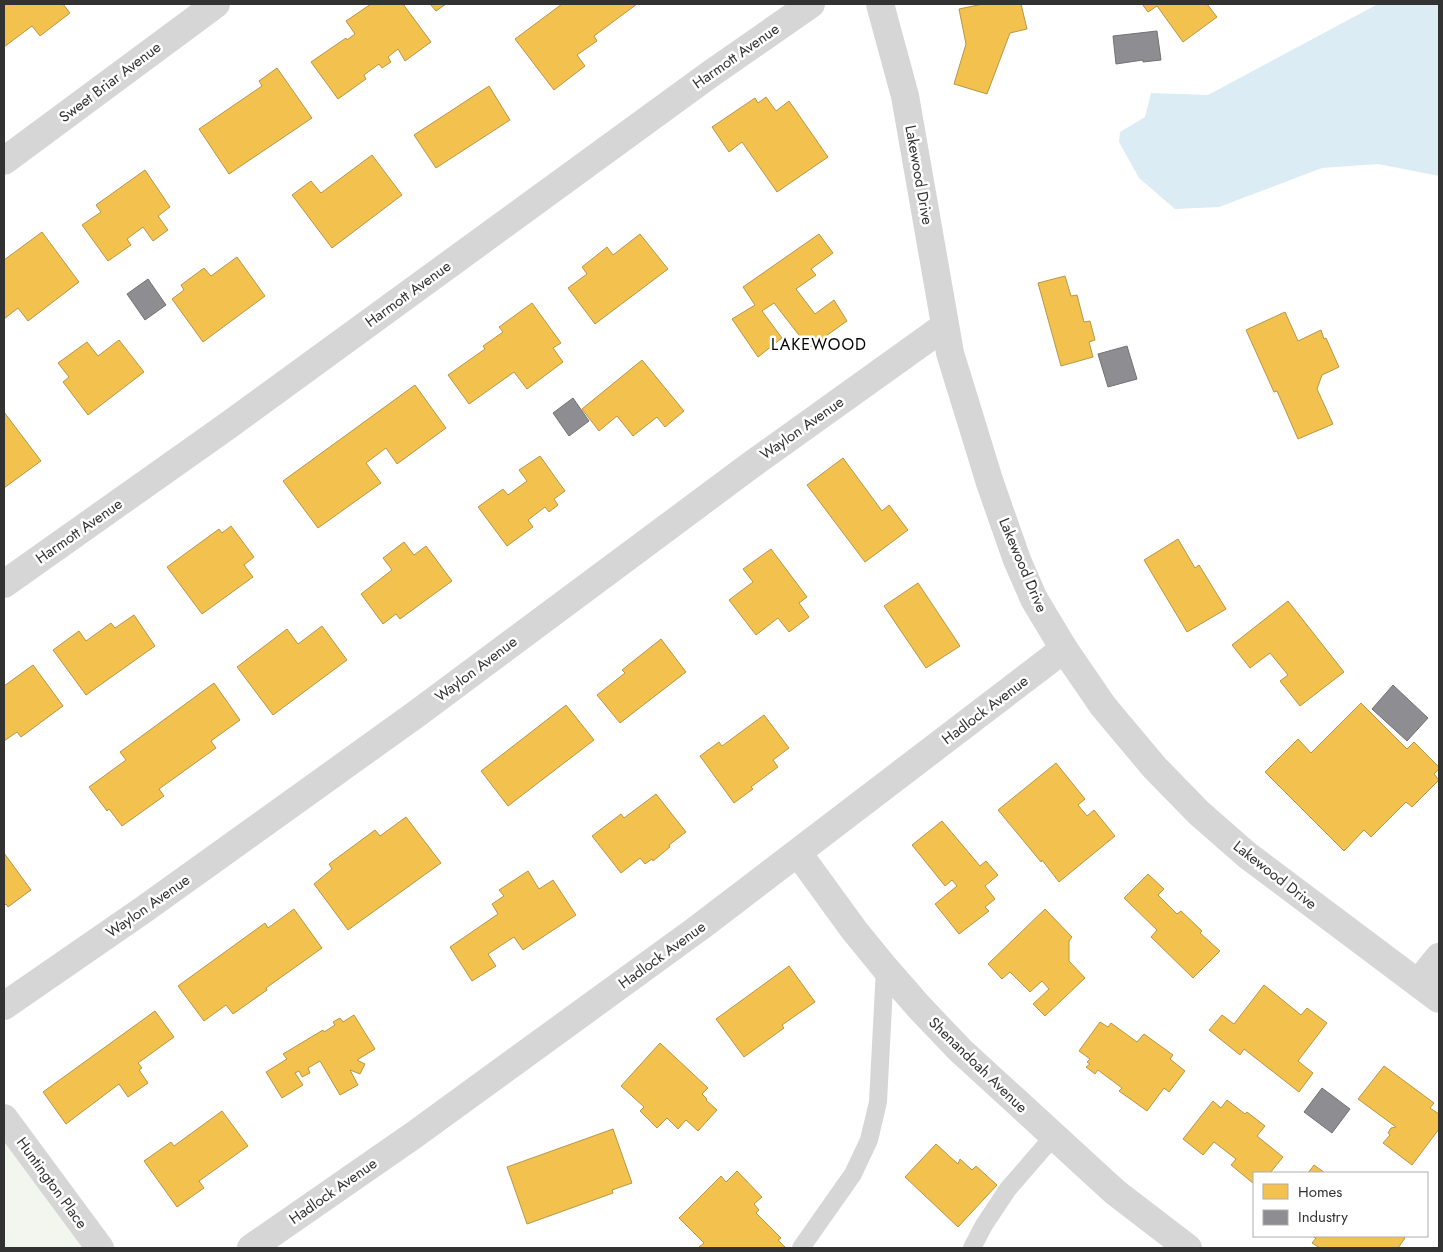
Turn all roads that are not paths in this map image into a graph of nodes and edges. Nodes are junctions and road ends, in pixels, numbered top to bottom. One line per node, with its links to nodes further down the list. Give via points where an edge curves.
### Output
1 (216, 4): 4 (street, Sweet Briar Avenue)
2 (811, 4): 6 (street, Harmott Avenue)
3 (880, 4): 5 (street, Lakewood Drive, via 905,96)
4 (4, 161)
5 (945, 326): 7 (street, Lakewood Drive, via 950,354 1017,560 1034,599); 12 (street, Waylon Avenue, via 751,465 414,715)
6 (4, 584)
7 (1064, 649): 8 (street, Hadlock Avenue); 11 (street, Lakewood Drive, via 1103,706 1155,768 1199,813 1247,856)
8 (798, 853): 10 (street, Shenandoah Avenue); 16 (street, Hadlock Avenue, via 446,1112)
9 (1439, 957): 11 (street)
10 (885, 968): 14 (street, Shenandoah Avenue, via 960,1050); 17 (lane, via 878,1102 869,1140 853,1174)
11 (1429, 991)
12 (4, 1006)
13 (4, 1118): 15 (street, Huntington Place)
14 (1054, 1137): 18 (lane, via 1008,1189); 19 (street, Shenandoah Avenue, via 1115,1192)
15 (100, 1248)
16 (252, 1248)
17 (801, 1248)
18 (972, 1248)
19 (1188, 1248)

